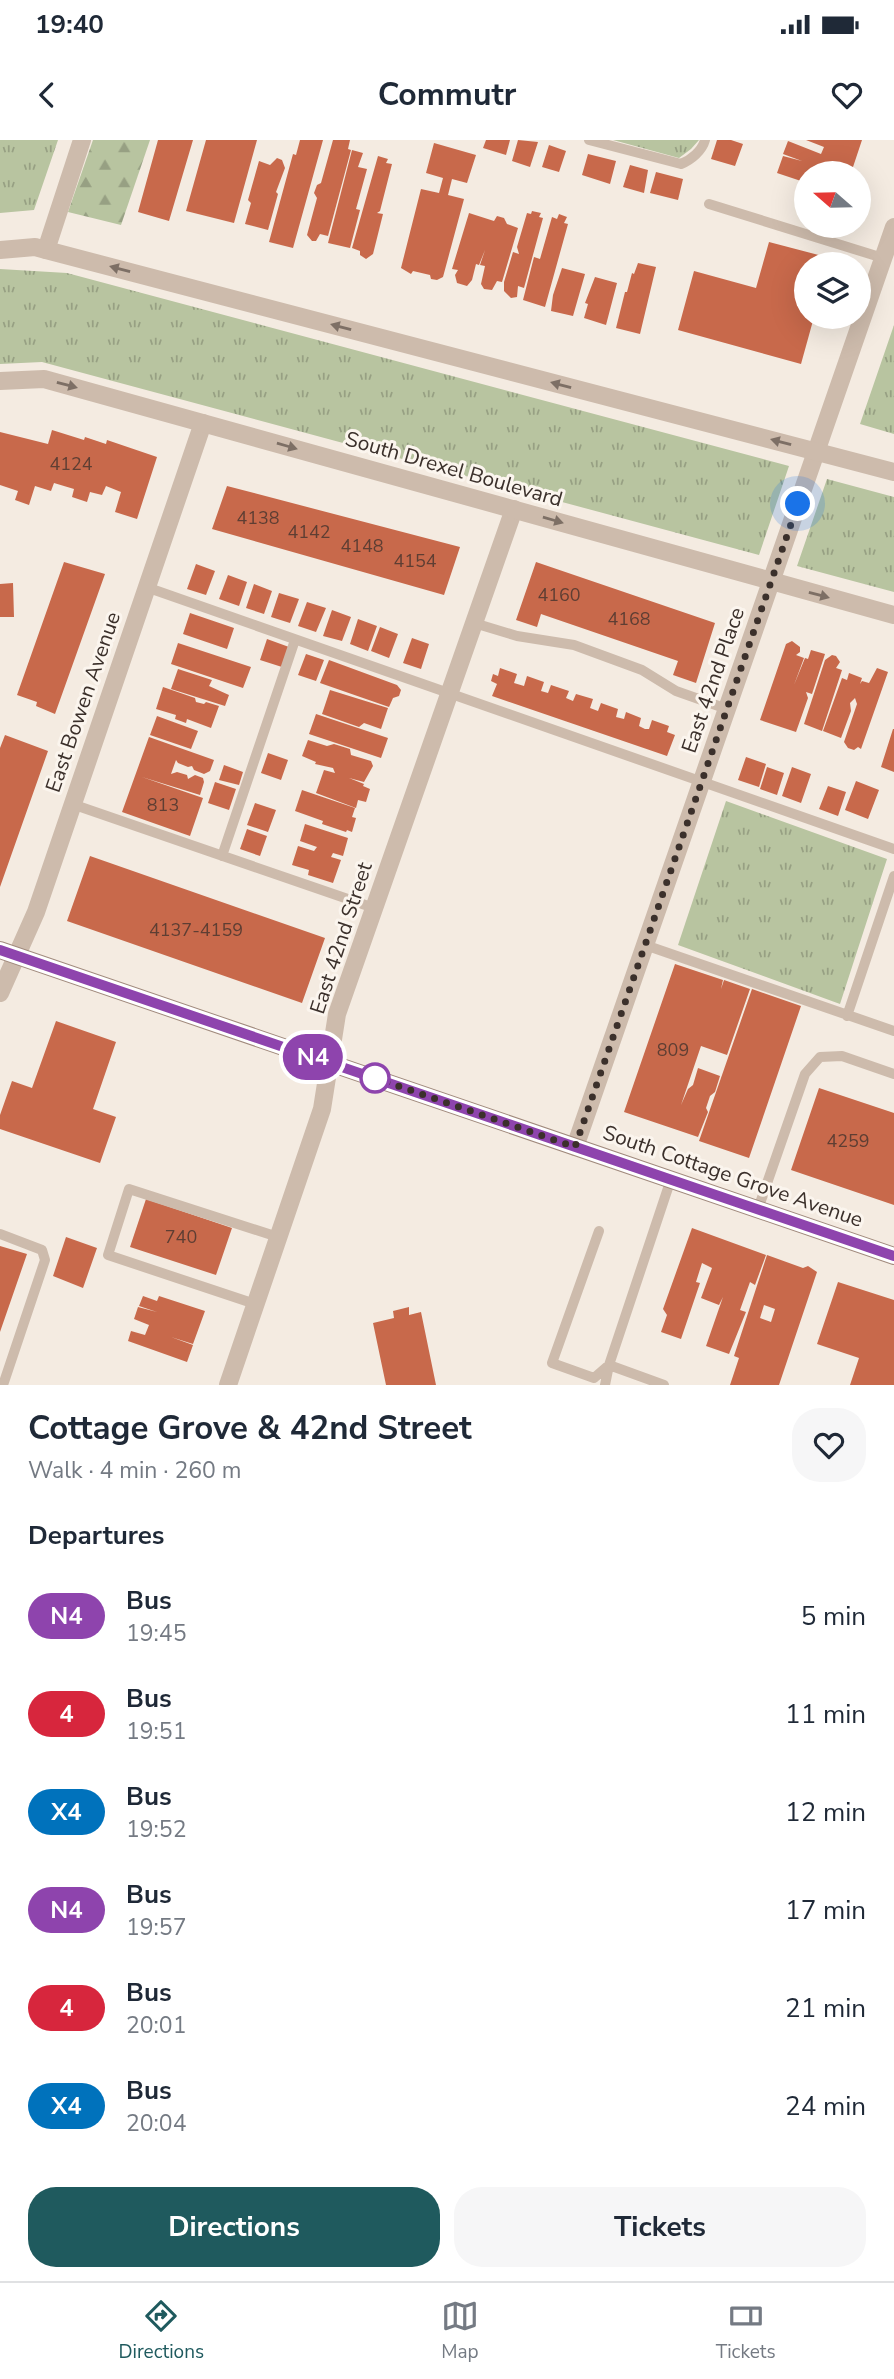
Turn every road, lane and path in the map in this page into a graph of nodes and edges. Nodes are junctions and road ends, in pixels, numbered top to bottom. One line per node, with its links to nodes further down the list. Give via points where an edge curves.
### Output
1 (82, 140): 7 (street)
2 (589, 140): 3 (lane, via 681,164 689,161)
3 (705, 140)
4 (709, 204): 8 (lane)
5 (893, 236): 8 (street, East 42nd Place)
6 (0, 250): 7 (street)
7 (46, 250): 11 (street, one-way to 7)
8 (883, 258): 11 (street, East 42nd Place)
9 (0, 381): 10 (street, South Drexel Boulevard, one-way to 10, via 44,379)
10 (203, 423): 13 (street, South Drexel Boulevard, one-way to 13); 15 (street, East Bowen Avenue)
11 (816, 451): 12 (street); 14 (street, East 42nd Place)
12 (894, 472)
13 (514, 509): 14 (street, South Drexel Boulevard, one-way to 14); 17 (street, East 42nd Street)
14 (771, 581): 16 (street, South Drexel Boulevard, one-way to 16); 20 (street, East 42nd Place)
15 (146, 587): 18 (lane); 22 (street, East Bowen Avenue)
16 (894, 615)
17 (474, 623): 19 (street, East 42nd Street); 20 (lane, via 574,645)
18 (295, 640): 19 (lane); 24 (lane)
19 (449, 695): 21 (lane); 26 (street, East 42nd Street)
20 (727, 709): 21 (street, East 42nd Place)
21 (701, 783): 23 (lane); 27 (street, East 42nd Place)
22 (72, 804): 24 (lane); 28 (street, East Bowen Avenue, via 36,912)
23 (894, 849)
24 (222, 856): 26 (lane)
25 (894, 876): 30 (lane)
26 (374, 908): 32 (street, East 42nd Street, via 337,1014)
27 (645, 945): 30 (lane); 34 (street, East 42nd Place)
28 (8, 953): 29 (street, East Bowen Avenue); 32 (main road, South Cottage Grove Avenue)
29 (0, 993)
30 (847, 1016): 31 (lane)
31 (894, 1031)
32 (330, 1062): 34 (main road, South Cottage Grove Avenue); 39 (street, East 42nd Street, via 322,1109)
33 (894, 1074): 36 (lane, via 842,1056 820,1057 805,1074)
34 (575, 1147): 35 (main road, South Cottage Grove Avenue)
35 (671, 1180): 36 (main road, South Cottage Grove Avenue); 42 (lane)
36 (758, 1209): 40 (main road, South Cottage Grove Avenue)
37 (599, 1231): 42 (lane, via 552,1363 594,1378)
38 (0, 1234): 43 (lane, via 42,1250 45,1259)
39 (278, 1237): 41 (street, East 42nd Street); 41 (lane, via 129,1189 108,1255)
40 (894, 1256)
41 (255, 1304): 44 (street, East 42nd Street)
42 (609, 1365): 45 (lane); 46 (lane)
43 (3, 1385)
44 (228, 1385)
45 (605, 1385)
46 (663, 1385)

